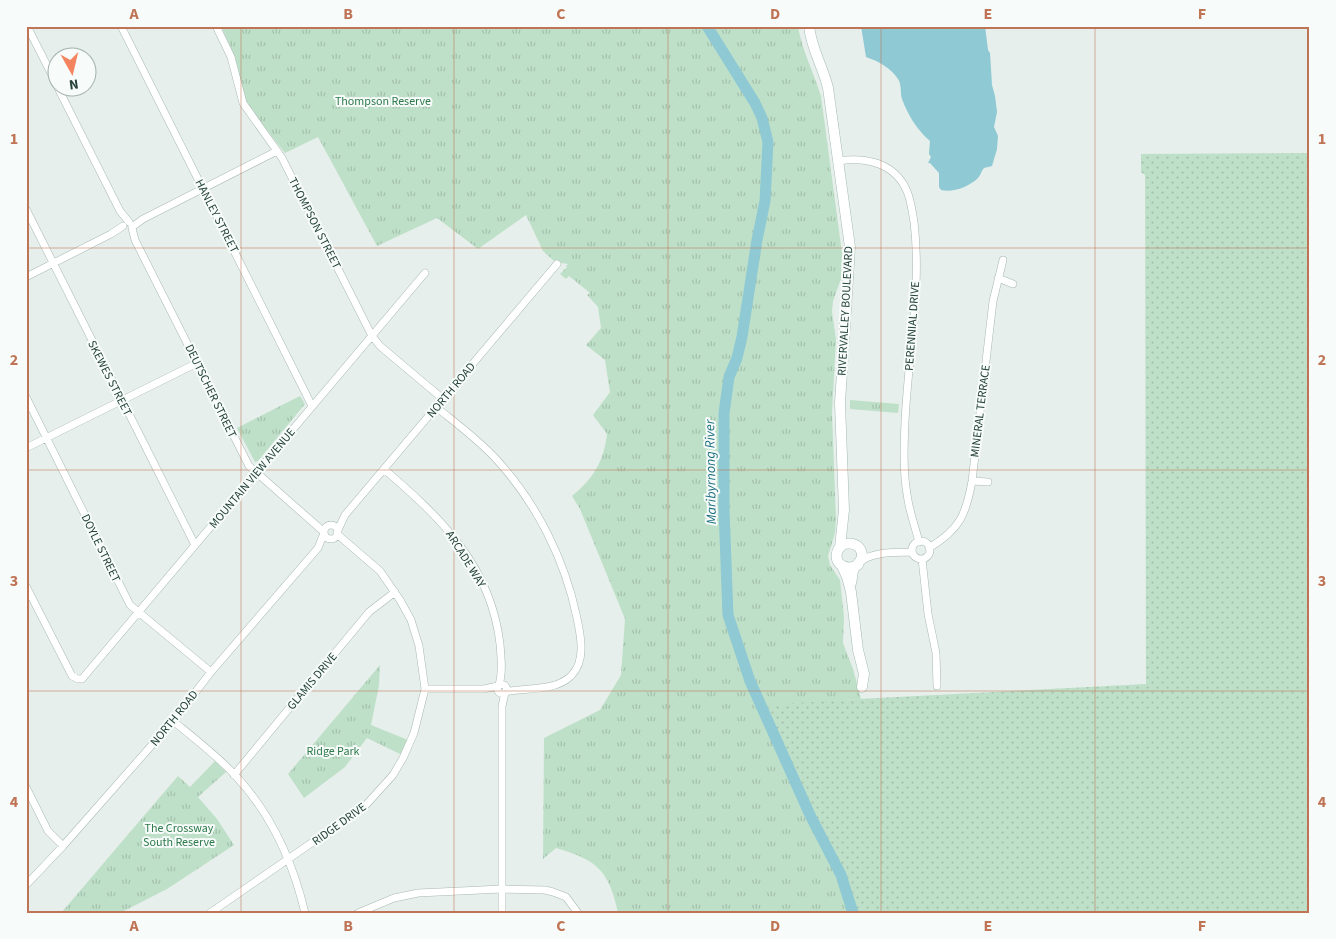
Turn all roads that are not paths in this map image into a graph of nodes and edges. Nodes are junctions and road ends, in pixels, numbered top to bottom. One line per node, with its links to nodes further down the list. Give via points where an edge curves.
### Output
1 (120, 26): 9 (street, HANLEY STREET)
2 (216, 26): 7 (street, THOMPSON STREET, via 231,57 243,103)
3 (809, 26): 8 (street, RIVERVALLEY BOULEVARD, via 812,47 828,88)
4 (27, 27): 5 (street, DEUTSCHER STREET)
5 (48, 68)
6 (64, 98): 11 (street, DEUTSCHER STREET)
7 (277, 151): 9 (street); 19 (street, THOMPSON STREET)
8 (838, 161): 32 (street, RIVERVALLEY BOULEVARD, via 850,247 840,403); 34 (street, PERENNIAL DRIVE, via 862,159 886,166 904,184 911,205 916,266 905,418 905,480)
9 (203, 188): 11 (street); 24 (street, HANLEY STREET)
10 (26, 209): 13 (street, SKEWES STREET)
11 (128, 226): 13 (street); 20 (street, DEUTSCHER STREET)
12 (1004, 260): 17 (street, MINERAL TERRACE)
13 (53, 263): 16 (street); 23 (street, SKEWES STREET)
14 (557, 264): 22 (street, NORTH ROAD)
15 (425, 273): 19 (street, MOUNTAIN VIEW AVENUE)
16 (26, 277)
17 (998, 278): 18 (street); 30 (street, MINERAL TERRACE)
18 (1013, 284)
19 (372, 336): 22 (street, THOMPSON STREET); 24 (street, MOUNTAIN VIEW AVENUE)
20 (197, 363): 23 (street); 29 (street, DEUTSCHER STREET, via 248,466)
21 (26, 397): 26 (street, DOYLE STREET)
22 (443, 399): 25 (street, NORTH ROAD)
23 (122, 401): 26 (street); 35 (street, SKEWES STREET)
24 (312, 406): 29 (street, MOUNTAIN VIEW AVENUE)
25 (436, 407): 28 (street, NORTH ROAD); 52 (street, via 476,439 517,484 542,524 570,588 582,649 573,674 560,684 546,688)
26 (47, 438): 27 (street); 47 (street, DOYLE STREET, via 130,605)
27 (26, 448)
28 (385, 470): 33 (street, NORTH ROAD); 52 (street, ARCADE WAY, via 439,519 478,576 496,618)
29 (255, 473): 33 (street, DEUTSCHER STREET); 35 (street, MOUNTAIN VIEW AVENUE)
30 (972, 481): 31 (street); 38 (street, MINERAL TERRACE, via 963,515 954,529)
31 (988, 482)
32 (844, 510): 36 (street, RIVERVALLEY BOULEVARD, via 850,534); 37 (street, RIVERVALLEY BOULEVARD)
33 (331, 532): 45 (street, RIDGE DRIVE, via 380,571); 48 (street, NORTH ROAD)
34 (919, 542): 38 (street); 39 (street)
35 (195, 545): 47 (street, MOUNTAIN VIEW AVENUE)
36 (857, 546): 37 (street, via 848,543); 40 (street, via 865,551); 42 (street, via 862,554)
37 (840, 547): 43 (street, via 837,559)
38 (929, 548): 41 (street, via 929,554)
39 (912, 552): 40 (street); 41 (street)
40 (888, 553): 42 (street, via 868,556)
41 (922, 559): 49 (street, via 936,653)
42 (859, 564): 43 (street, via 850,568); 46 (street, via 852,572)
43 (842, 566): 46 (street)
44 (26, 586): 47 (street, MOUNTAIN VIEW AVENUE, via 72,676 78,679 84,677)
45 (395, 592): 51 (street, RIDGE DRIVE, via 414,630); 54 (street, GLAMIS DRIVE, via 369,612)
46 (851, 592): 50 (street, via 864,674)
47 (139, 612): 48 (street, DOYLE STREET)
48 (211, 672): 53 (street, NORTH ROAD)
49 (937, 686)
50 (862, 687)
51 (425, 689): 52 (street); 57 (street, RIDGE DRIVE, via 409,746 386,784 365,806)
52 (502, 689): 59 (street, ARCADE WAY)
53 (173, 721): 54 (street); 56 (street, NORTH ROAD)
54 (234, 775): 57 (street, via 267,819)
55 (26, 787): 56 (street, via 48,831)
56 (63, 846): 58 (street, NORTH ROAD)
57 (288, 860): 60 (street, RIDGE DRIVE); 61 (street)
58 (26, 885)
59 (502, 890): 62 (street, via 418,893 394,898); 63 (street, ARCADE WAY); 64 (street, via 553,892 566,897)
60 (210, 913)
61 (305, 913)
62 (358, 913)
63 (502, 913)
64 (578, 913)

